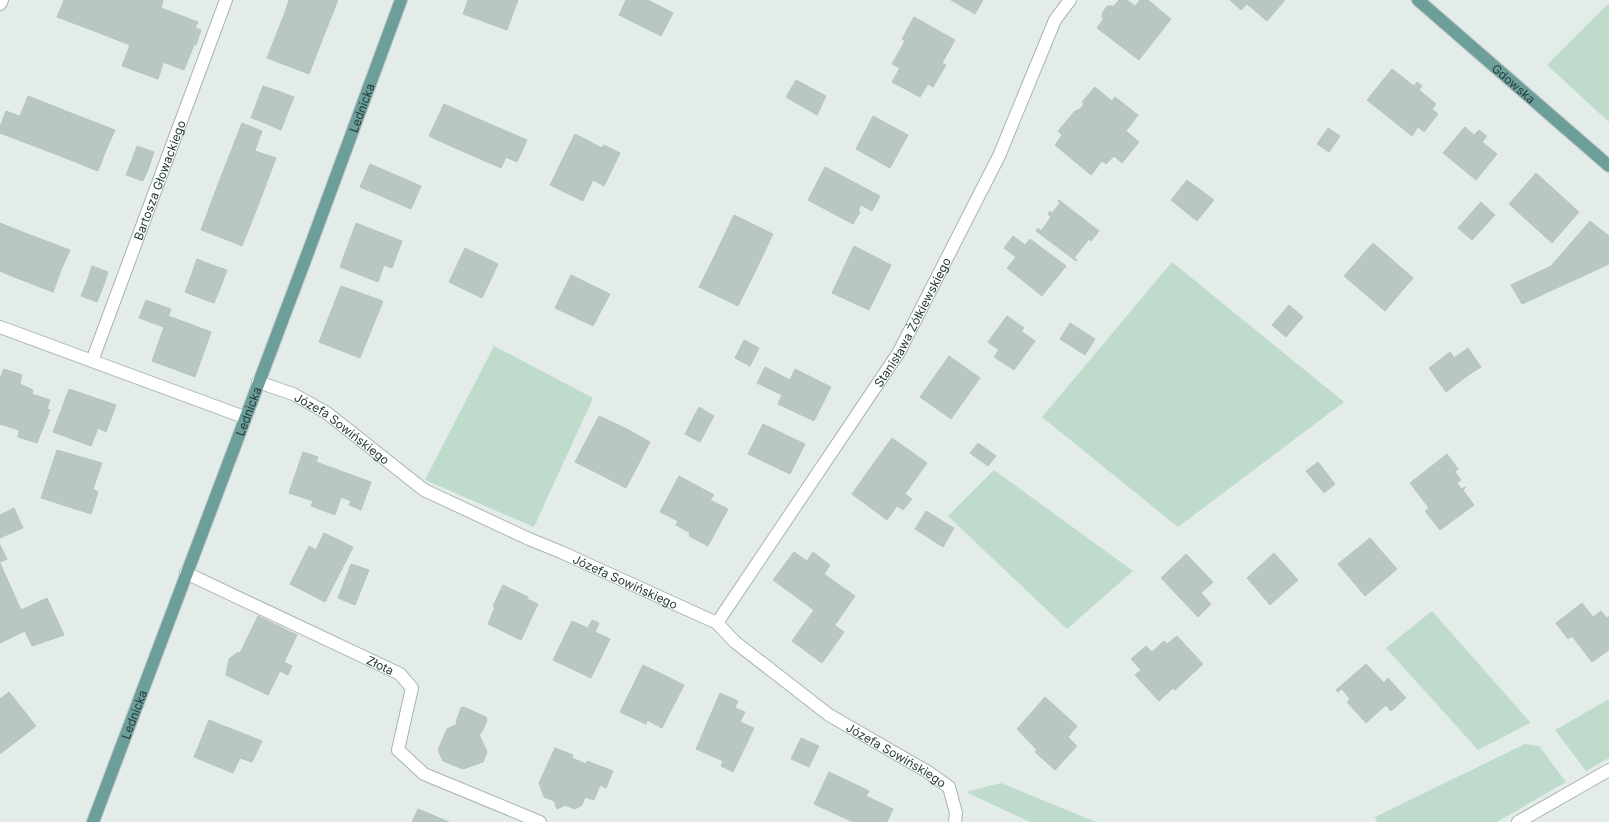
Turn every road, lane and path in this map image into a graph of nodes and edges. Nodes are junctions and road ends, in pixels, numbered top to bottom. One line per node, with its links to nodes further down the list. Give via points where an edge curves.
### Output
1 (2, 0): 6 (street)
2 (226, 0): 9 (street, Bartosza Głowackiego)
3 (401, 0): 10 (main road, Lednicka)
4 (1070, 0): 13 (street, Stanisława Żółkiewskiego, via 1055,20 999,156 898,352)
5 (1418, 0): 7 (main road, Gdowska)
6 (0, 4)
7 (1609, 166)
8 (0, 327): 9 (street)
9 (92, 361): 11 (street)
10 (258, 382): 11 (main road, Lednicka); 13 (street, Józefa Sowińskiego, via 293,394 327,413 424,490)
11 (244, 417): 12 (main road, Lednicka)
12 (186, 573): 15 (main road, Lednicka); 16 (street, Złota, via 400,674 412,688 398,750 424,774)
13 (717, 623): 17 (street, Józefa Sowińskiego, via 735,642 829,715 928,772 949,787 956,813)
14 (1609, 770): 18 (street)
15 (93, 822)
16 (540, 822)
17 (955, 822)
18 (1518, 822)

